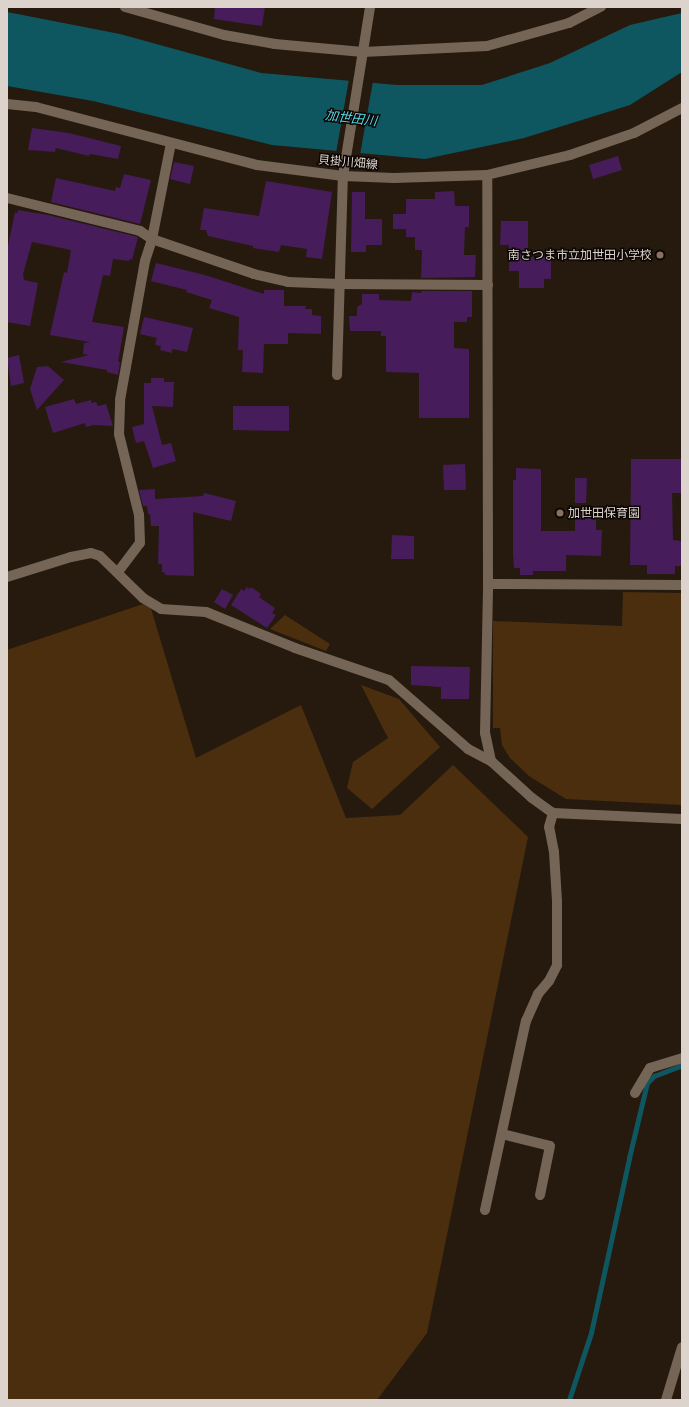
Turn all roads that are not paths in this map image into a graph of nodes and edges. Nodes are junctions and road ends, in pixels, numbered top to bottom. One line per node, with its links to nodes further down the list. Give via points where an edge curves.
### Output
1 (125, 7): 4 (street, via 224,35)
2 (370, 7): 4 (street)
3 (597, 8): 4 (street, via 562,25 487,46)
4 (362, 57): 8 (street)
5 (7, 104): 7 (street, 貝掛川畑線, via 36,107)
6 (682, 108): 9 (street, 貝掛川畑線, via 634,134 570,155)
7 (171, 143): 8 (street, 貝掛川畑線, via 257,165); 11 (street)
8 (344, 171): 9 (street, 貝掛川畑線, via 394,178); 12 (street)
9 (488, 175): 13 (street)
10 (7, 198): 11 (street, via 140,231)
11 (152, 239): 12 (street, via 254,274 288,282); 15 (street, via 145,261 120,400 119,434 138,515 140,543)
12 (339, 284): 13 (street); 14 (street)
13 (488, 285): 17 (street)
14 (337, 375)
15 (118, 572): 16 (street, via 100,556 91,553 71,556); 19 (street, via 143,598 161,609 206,612 295,648 389,680 468,749)
16 (7, 577)
17 (488, 584): 18 (street); 19 (street, via 485,733)
18 (682, 585)
19 (491, 761): 20 (street, via 532,798)
20 (553, 813): 21 (street); 24 (street, via 550,827 557,901 557,965 550,981 538,994 526,1021)
21 (682, 819)
22 (682, 1058): 23 (street, via 650,1068)
23 (635, 1094)
24 (502, 1134): 25 (street, via 550,1146); 26 (street)
25 (540, 1195)
26 (485, 1210)
27 (682, 1347): 28 (street)
28 (666, 1400)

